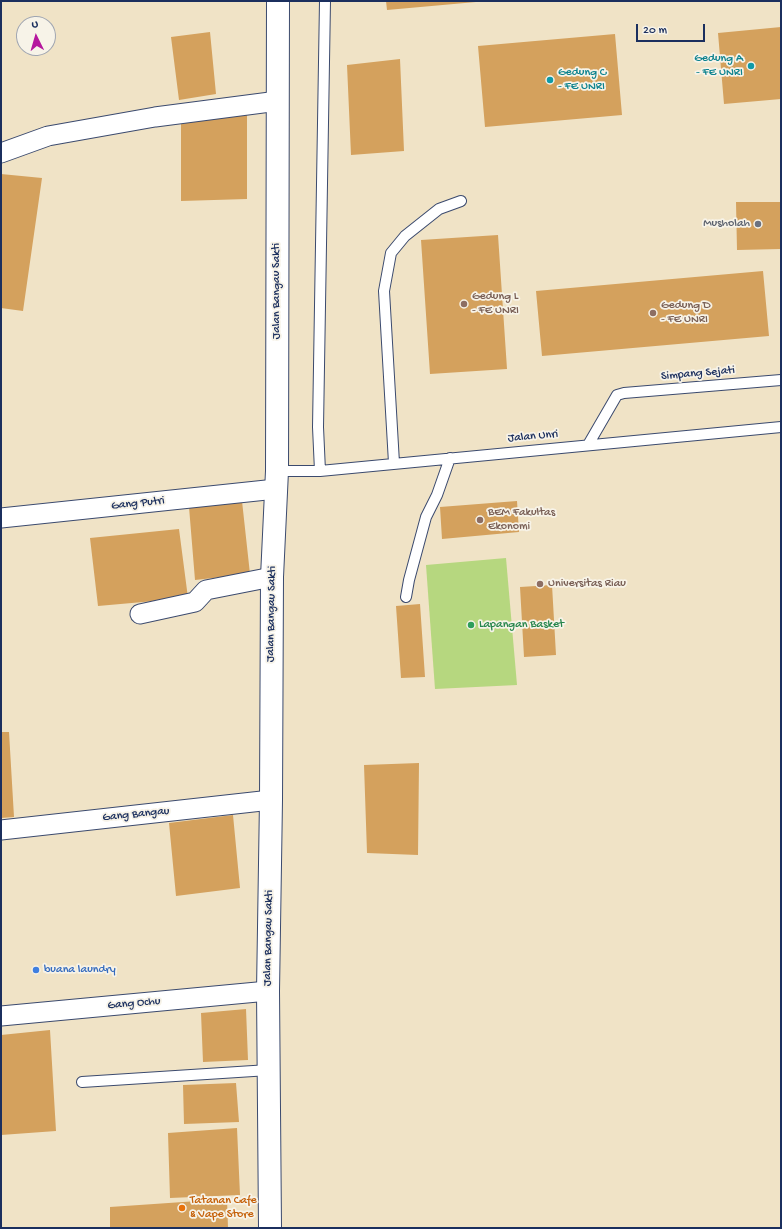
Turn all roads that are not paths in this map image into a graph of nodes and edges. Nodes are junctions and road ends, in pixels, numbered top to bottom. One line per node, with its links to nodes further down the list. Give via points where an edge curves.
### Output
1 (278, 1): 3 (street, Jalan Bangau Sakti)
2 (325, 1): 11 (lane, via 318,427)
3 (278, 101): 4 (street, via 155,117 48,136); 12 (street, Jalan Bangau Sakti)
4 (1, 152)
5 (460, 201): 10 (lane, via 438,209 405,236 391,253 384,291)
6 (781, 380): 8 (lane, Simpang Sejati, via 617,395)
7 (781, 427): 8 (lane, Jalan Unri)
8 (588, 445): 9 (lane, Jalan Unri)
9 (450, 458): 10 (lane, Jalan Unri); 15 (lane, via 426,517)
10 (394, 463): 11 (lane, Jalan Unri)
11 (320, 471): 12 (lane, Jalan Unri)
12 (280, 477): 13 (street, Gang Putri); 14 (street, Jalan Bangau Sakti)
13 (1, 518)
14 (272, 577): 16 (street, via 206,590 195,602); 17 (street, Jalan Bangau Sakti)
15 (406, 597)
16 (140, 614)
17 (271, 800): 18 (street, Gang Bangau); 19 (street, Jalan Bangau Sakti)
18 (1, 830)
19 (268, 991): 20 (street, Gang Ochu); 21 (street, Jalan Bangau Sakti)
20 (1, 1016)
21 (269, 1070): 22 (lane); 23 (street, Jalan Bangau Sakti)
22 (82, 1082)
23 (270, 1228)

